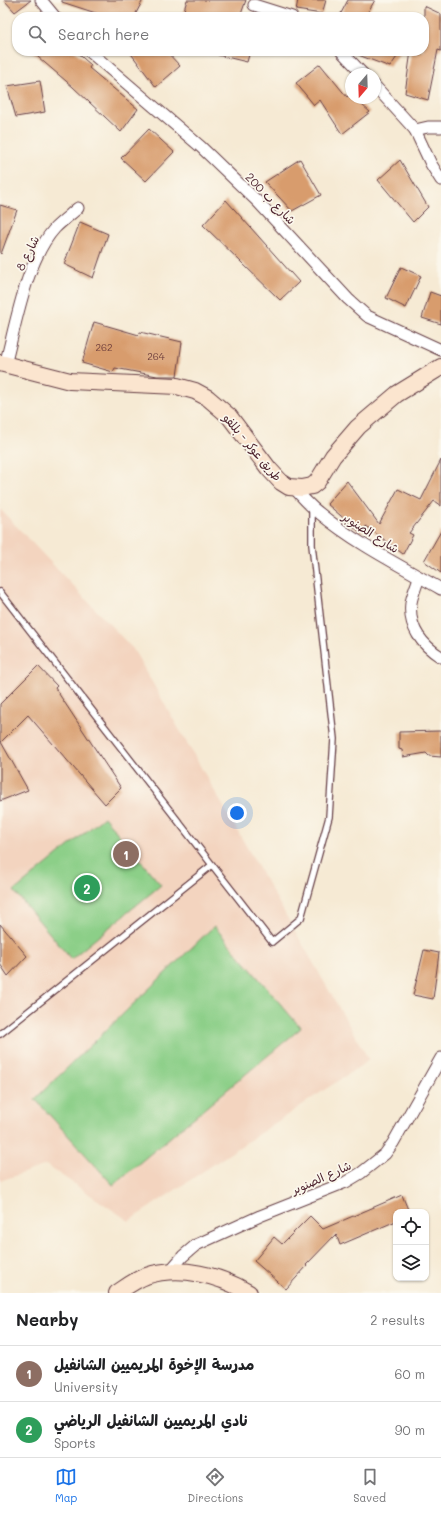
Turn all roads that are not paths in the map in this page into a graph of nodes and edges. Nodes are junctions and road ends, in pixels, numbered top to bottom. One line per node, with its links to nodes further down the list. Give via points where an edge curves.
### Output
1 (41, 0): 3 (street)
2 (254, 4): 4 (street)
3 (51, 12)
4 (277, 12)
5 (95, 56): 13 (street, شارع ب 200, via 201,147 258,202 367,316)
6 (346, 56): 7 (street)
7 (357, 68)
8 (381, 93): 10 (street)
9 (441, 127): 10 (street)
10 (415, 130): 11 (street)
11 (441, 180)
12 (78, 208): 14 (street, شارع 8, via 55,229 33,266)
13 (441, 350)
14 (2, 364): 16 (street, طريق عوكر - بللفو, via 70,381 177,386 195,391 208,398 229,416 269,469 281,482)
15 (441, 367): 16 (street, طريق عوكر - بللفو, via 397,394 358,427 333,456 317,482 312,486)
16 (294, 488): 17 (street, شارع الصنوبر)
17 (312, 507): 18 (street, شارع الصنوبر, via 344,532); 22 (lane, via 312,545 334,739 329,817 301,918 272,942)
18 (419, 577): 19 (street, شارع الصنوبر); 21 (street, via 410,614 422,642)
19 (441, 589)
20 (0, 592): 22 (lane)
21 (441, 657)
22 (212, 865): 23 (lane)
23 (0, 1034)
24 (441, 1058): 25 (street, شارع الصنوبر, via 393,1143 374,1164 346,1182 196,1245)
25 (169, 1272): 26 (street, via 145,1277); 27 (street, via 212,1277)
26 (116, 1293)
27 (249, 1293)

